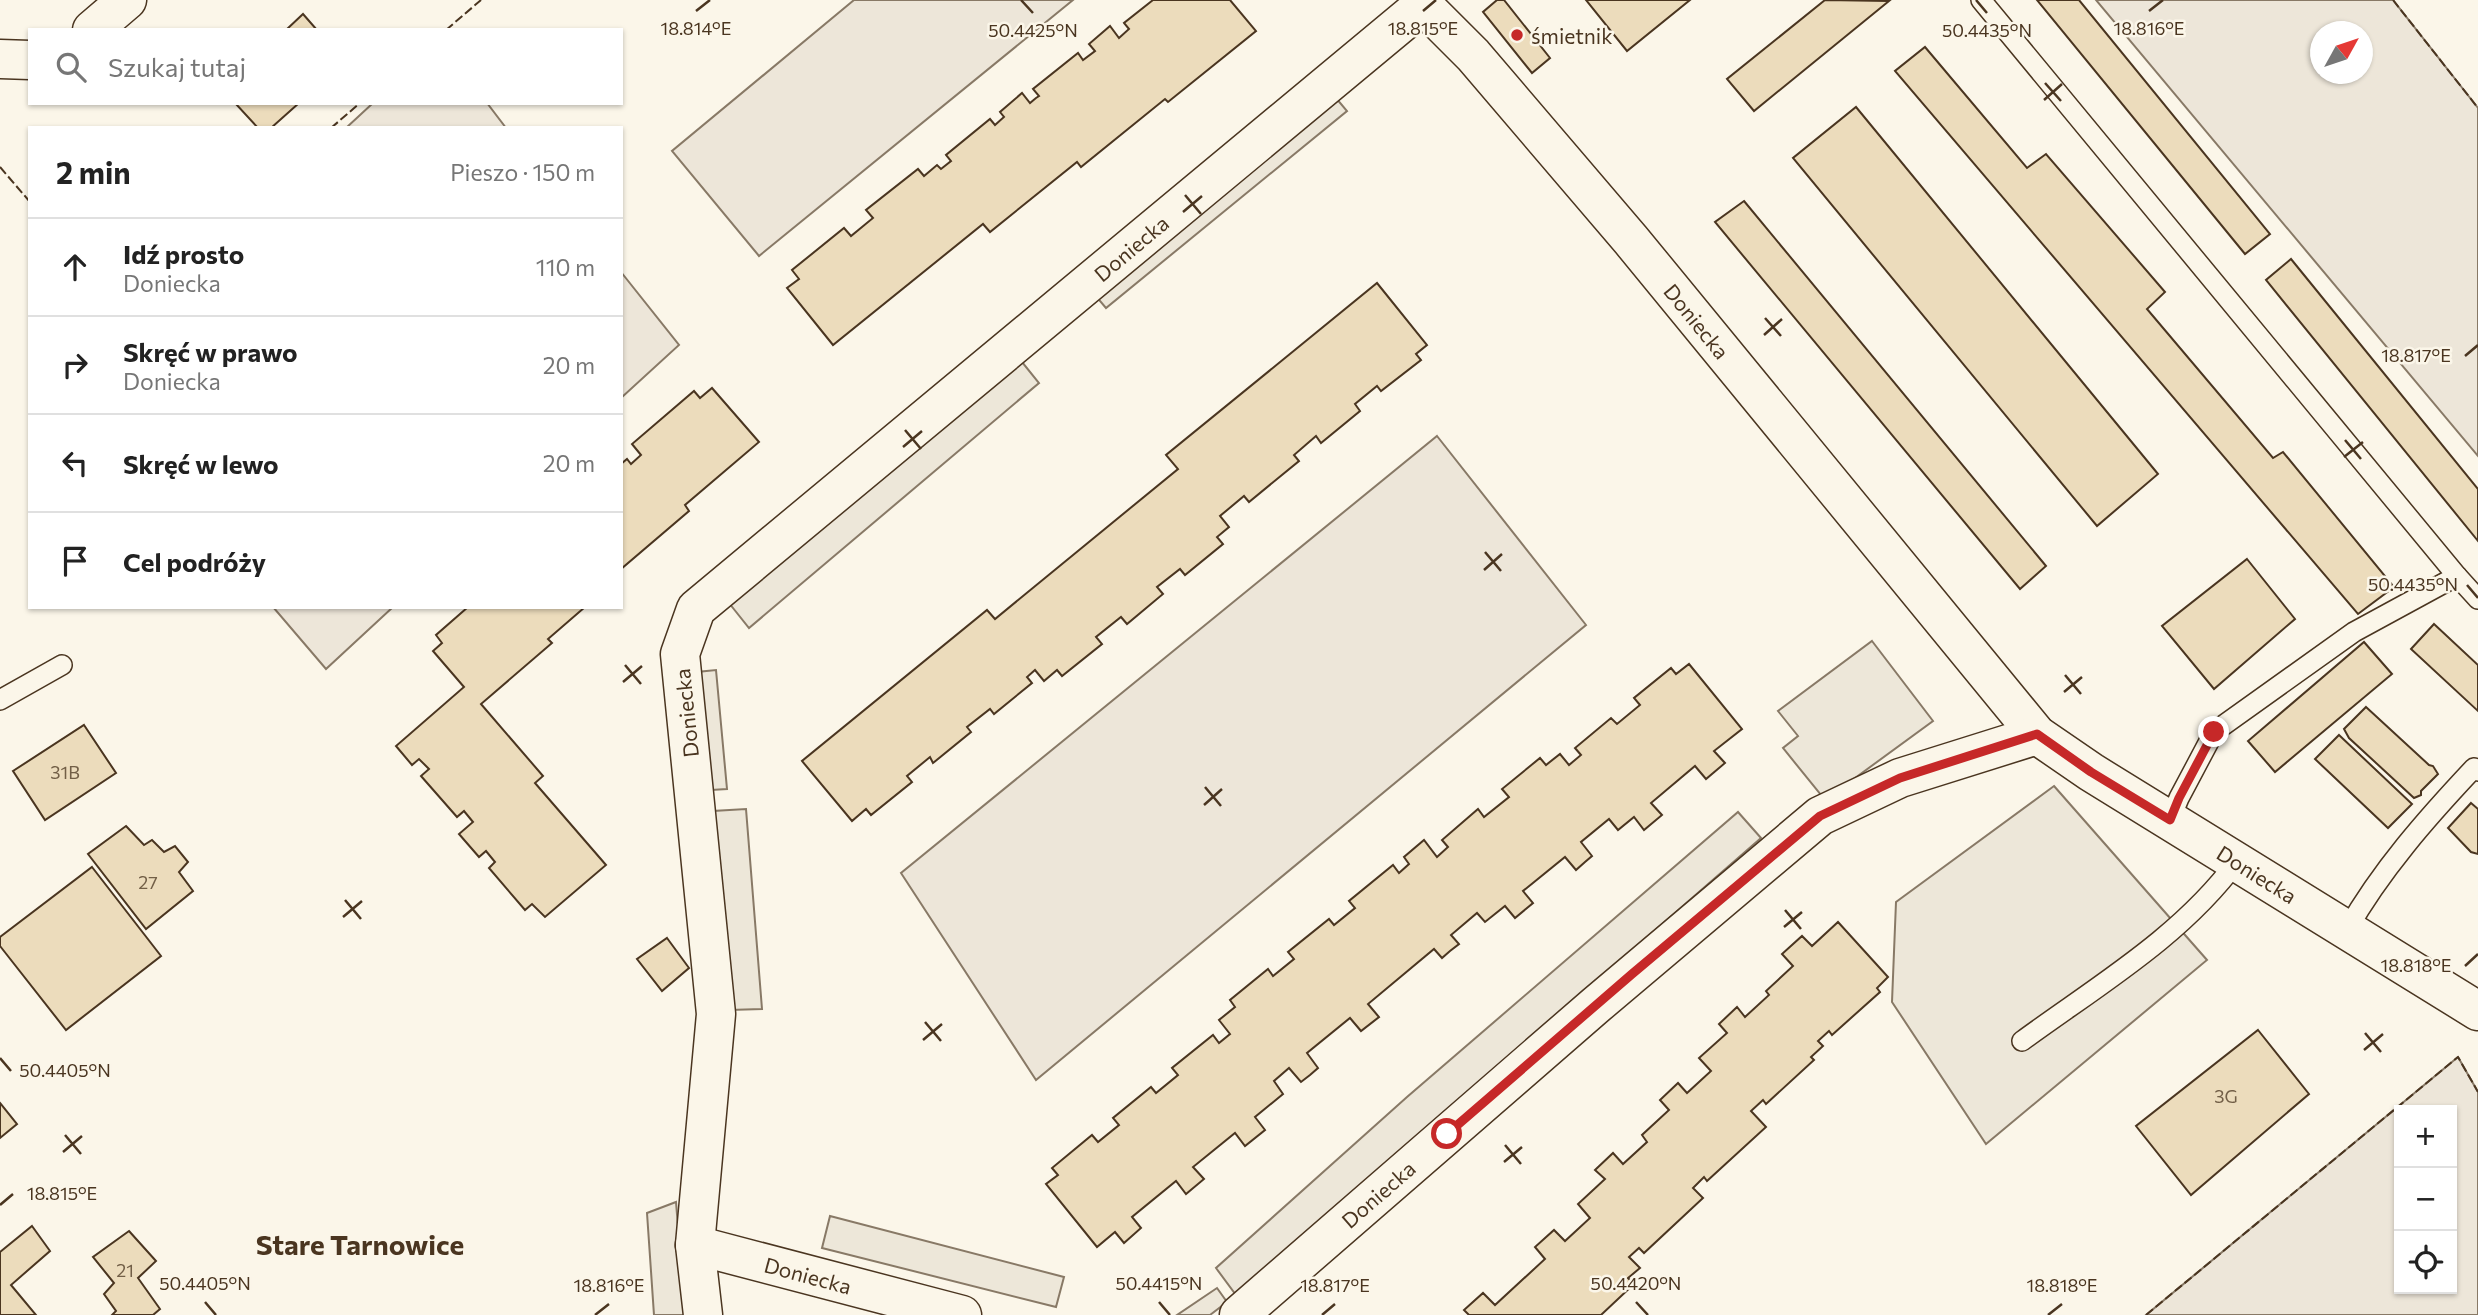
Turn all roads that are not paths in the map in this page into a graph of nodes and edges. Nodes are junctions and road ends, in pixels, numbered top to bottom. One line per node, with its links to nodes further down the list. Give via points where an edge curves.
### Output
1 (127, 0): 3 (street)
2 (1982, 0): 6 (lane)
3 (94, 28)
4 (0, 59): 5 (street)
5 (28, 60)
6 (2456, 576): 7 (lane); 12 (lane, via 2354,632 2214,732)
7 (2478, 599)
8 (62, 665): 9 (lane)
9 (0, 700)
10 (2037, 734): 12 (street, Doniecka); 17 (street, Doniecka, via 1631,240 1473,55 1423,5 696,609 680,654 716,1014); 20 (street, Doniecka, via 1900,778 1820,816)
11 (2478, 771): 14 (lane, via 2474,768 2420,825)
12 (2170, 820): 13 (street, Doniecka)
13 (2237, 861): 14 (street, Doniecka); 16 (lane, via 2175,929)
14 (2347, 930): 15 (street, Doniecka)
15 (2478, 1012)
16 (2022, 1041)
17 (695, 1245): 18 (street, Doniecka); 19 (street, Doniecka)
18 (703, 1315)
19 (962, 1315)
20 (1239, 1315)

